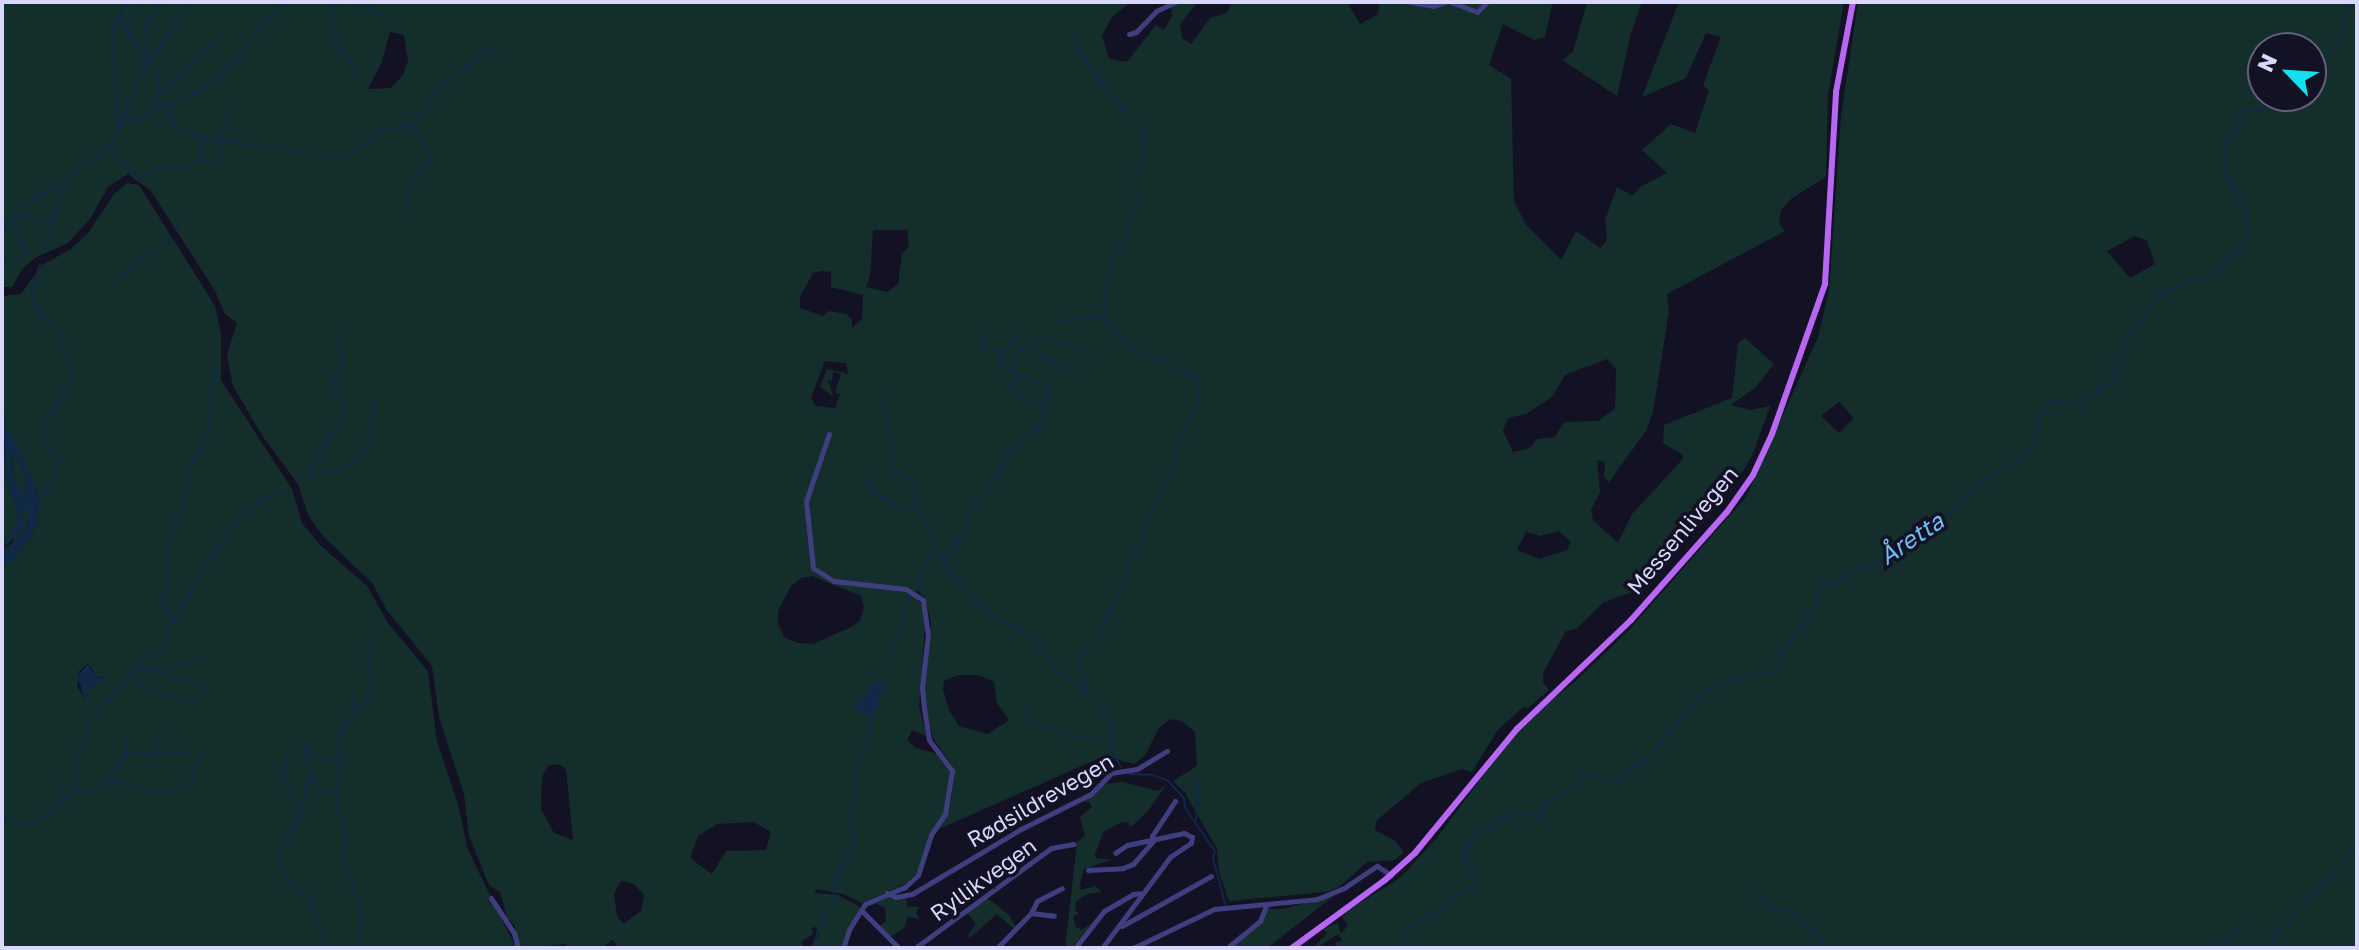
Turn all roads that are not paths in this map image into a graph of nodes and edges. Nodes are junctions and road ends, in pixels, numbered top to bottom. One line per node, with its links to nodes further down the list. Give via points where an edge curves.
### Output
1 (1175, 2): 7 (street)
2 (1411, 2): 3 (street)
3 (1445, 2)
4 (1451, 2): 5 (street, via 1477,12)
5 (1487, 2)
6 (1853, 2): 16 (main road, Messenlivegen, via 1837,83 1825,284 1758,466 1727,512 1631,620 1526,719 1433,833)
7 (1129, 34)
8 (829, 434): 18 (street, via 806,501 813,568 834,581 906,589 923,600 928,634 922,687 925,719 929,740 952,771 945,814 931,835 918,875)
9 (1167, 751): 18 (street, Rødsildrevegen, via 1137,769 1111,773 1091,794 912,894)
10 (1175, 801): 11 (street)
11 (1153, 841): 13 (street, via 1127,845); 14 (street, via 1127,867); 19 (street, via 1186,832 1192,837)
12 (1074, 844): 29 (street, Ryllikvegen, via 1048,850)
13 (1115, 853)
14 (1088, 870)
15 (1211, 876): 25 (street)
16 (1388, 878): 21 (street, via 1383,867 1374,868 1323,897); 35 (main road, Messenlivegen)
17 (1062, 888): 23 (street, via 1037,901)
18 (887, 893): 22 (street)
19 (1143, 893): 25 (street); 31 (street, via 1104,911)
20 (491, 898): 26 (street)
21 (1267, 904): 33 (street, via 1206,911); 34 (street, via 1260,921)
22 (861, 910): 27 (street); 28 (street)
23 (1031, 913): 24 (street); 30 (street)
24 (1054, 916)
25 (1118, 928): 32 (street)
26 (518, 948)
27 (843, 948)
28 (899, 948)
29 (915, 948)
30 (997, 948)
31 (1075, 948)
32 (1102, 948)
33 (1133, 948)
34 (1227, 948)
35 (1292, 948)

